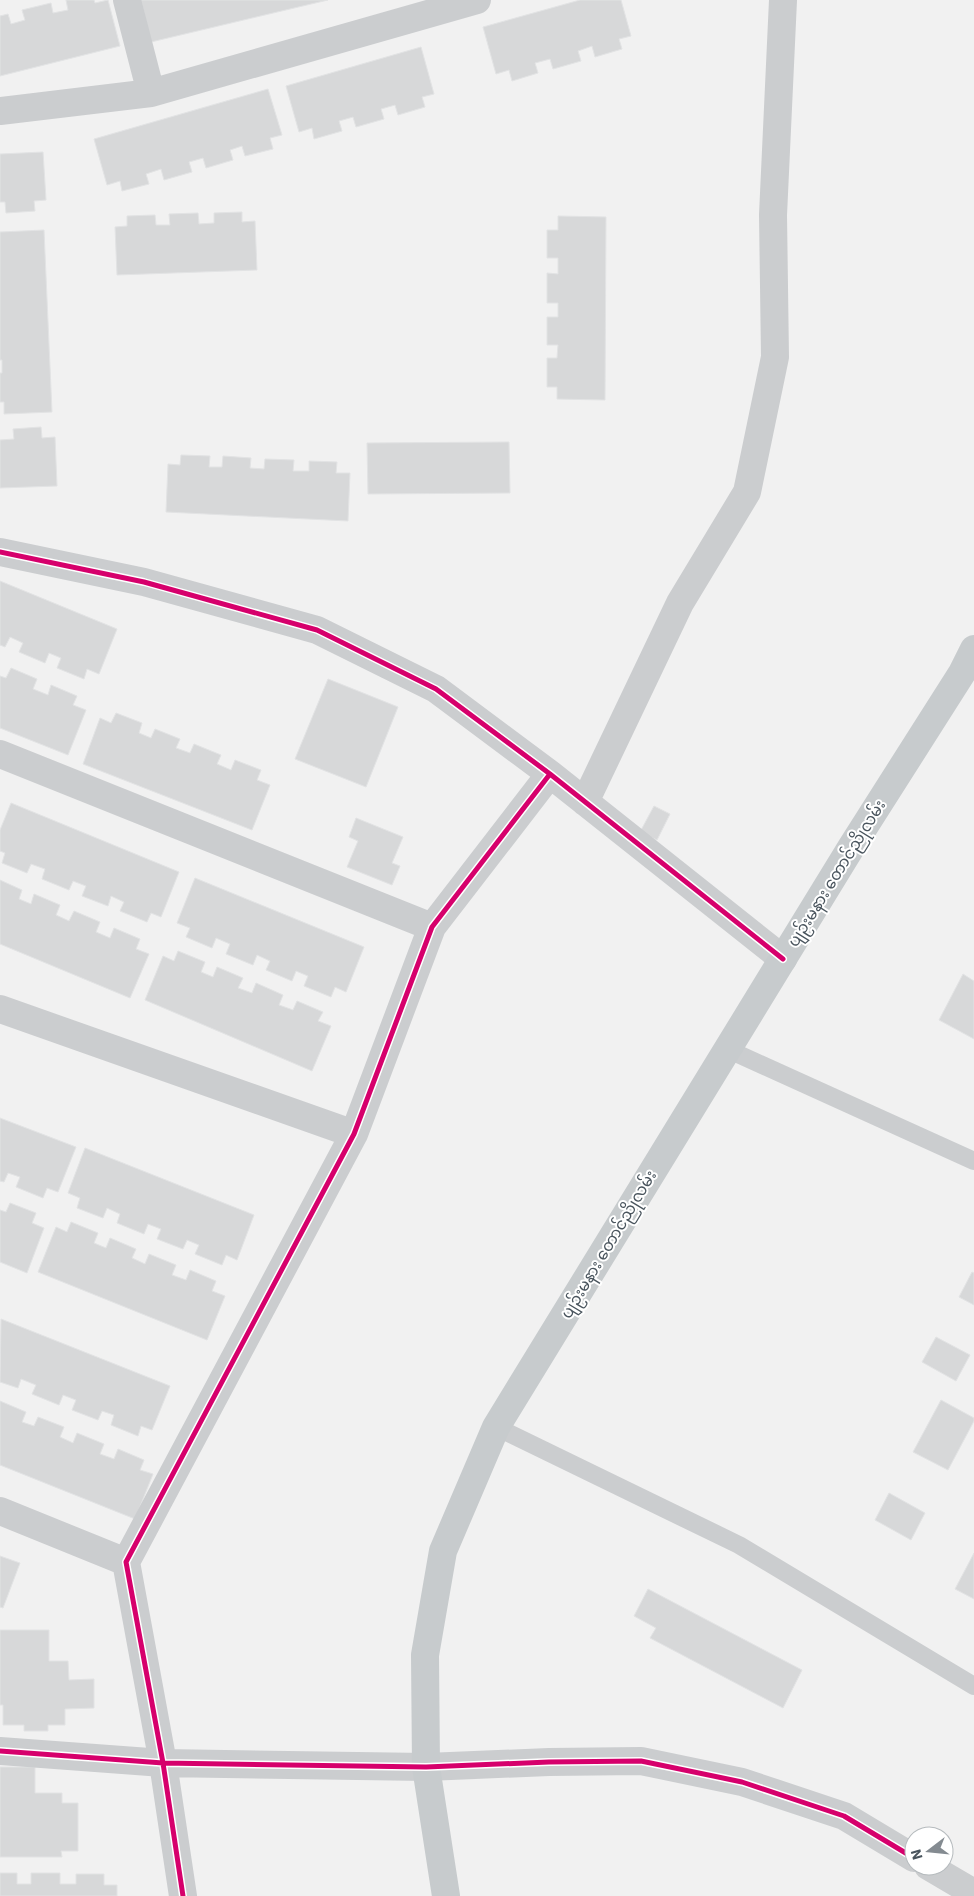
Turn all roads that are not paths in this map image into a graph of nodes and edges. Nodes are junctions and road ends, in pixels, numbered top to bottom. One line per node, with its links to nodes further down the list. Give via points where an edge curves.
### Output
1 (128, 0): 4 (street)
2 (477, 0): 4 (street)
3 (783, 0): 10 (street, via 773,215 775,357 747,492 680,604)
4 (152, 93): 5 (street)
5 (0, 111)
6 (0, 552): 9 (street, via 144,582 317,630 436,689)
7 (974, 649): 12 (main road, ပျဉ်းမနား တောင်ညိုလမ်း)
8 (0, 754): 11 (street)
9 (550, 774): 10 (street); 11 (street)
10 (585, 802): 12 (street)
11 (432, 927): 15 (street)
12 (783, 958): 14 (main road, ပျဉ်းမနား တောင်ညိုလမ်း)
13 (0, 1009): 15 (street)
14 (727, 1049): 16 (lane); 17 (main road, ပျဉ်းမနား တောင်ညိုလမ်း)
15 (354, 1134): 19 (street)
16 (974, 1162)
17 (496, 1427): 20 (lane, via 739,1545); 23 (main road, ပျဉ်းမနား တောင်ညိုလမ်း, via 443,1551 425,1655)
18 (0, 1511): 19 (street)
19 (126, 1562): 22 (street)
20 (974, 1686)
21 (0, 1751): 22 (street)
22 (164, 1763): 23 (street); 27 (street)
23 (426, 1767): 24 (street, via 641,1761 742,1782 844,1816); 28 (main road, ပျဉ်းမနား တောင်ညိုလမ်း)
24 (904, 1852)
25 (945, 1876): 26 (street)
26 (974, 1893)
27 (183, 1896)
28 (446, 1896)

